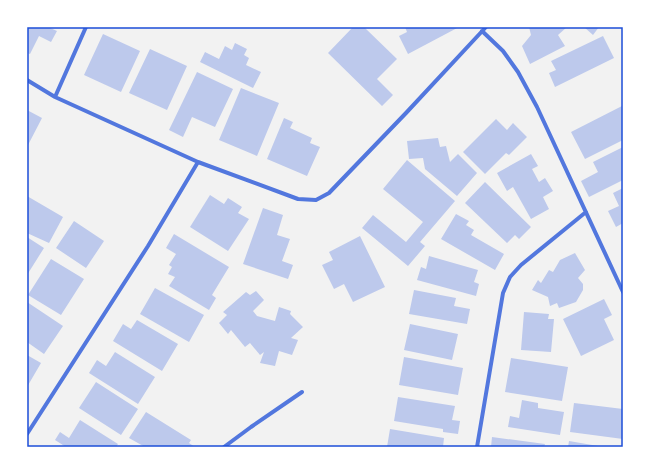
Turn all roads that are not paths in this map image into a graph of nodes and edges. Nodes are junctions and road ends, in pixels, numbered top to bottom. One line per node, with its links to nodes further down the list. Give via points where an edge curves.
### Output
1 (86, 27): 5 (street)
2 (486, 27): 3 (street)
3 (482, 31): 6 (street, via 329,193 316,200 298,199); 7 (street, via 503,51 518,72)
4 (27, 80): 5 (street)
5 (55, 97): 6 (street)
6 (198, 162): 10 (street, via 148,246)
7 (586, 212): 8 (street); 12 (street, via 510,277 503,294)
8 (623, 292)
9 (302, 392): 11 (street)
10 (27, 434)
11 (224, 447)
12 (477, 447)

